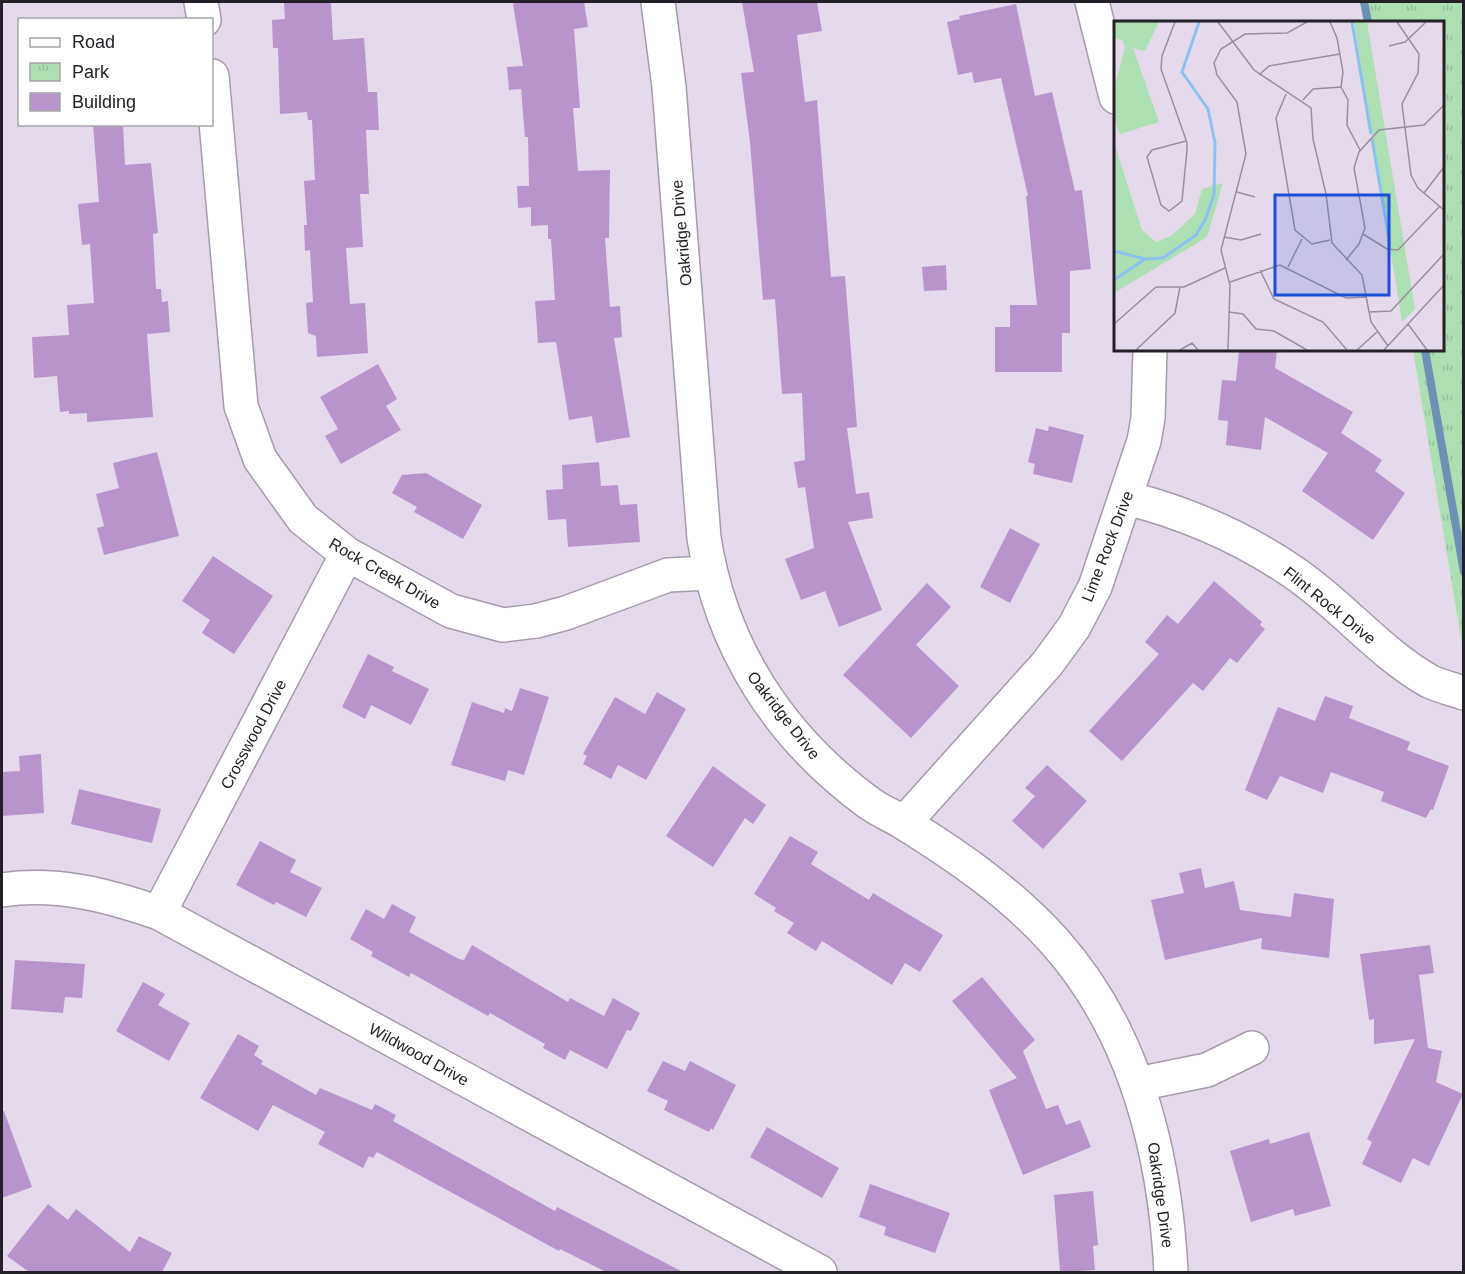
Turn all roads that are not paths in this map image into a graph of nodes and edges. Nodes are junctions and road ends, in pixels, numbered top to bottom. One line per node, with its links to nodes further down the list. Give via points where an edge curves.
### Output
1 (201, 2): 4 (street)
2 (658, 2): 10 (street, Oakridge Drive, via 669,87 704,538)
3 (1092, 2): 6 (street)
4 (204, 18)
5 (213, 87): 9 (street, Rock Creek Drive, via 241,406 260,459 291,505)
6 (1114, 89)
7 (1150, 351): 8 (street, Lime Rock Drive, via 1148,418)
8 (1127, 498): 11 (street, Flint Rock Drive, via 1170,509 1231,535 1295,573 1387,652 1430,681); 12 (street, Lime Rock Drive, via 1095,587 1074,627 1047,664)
9 (347, 554): 10 (street, Rock Creek Drive, via 451,611 503,625 566,614 668,575); 14 (street, Crosswood Drive)
10 (710, 573): 12 (street, Oakridge Drive, via 740,658 764,695 806,748 837,777 870,804)
11 (1464, 693)
12 (904, 823): 16 (street, Oakridge Drive, via 987,879 1055,942 1084,979 1108,1020)
13 (2, 890): 14 (street, Wildwood Drive, via 87,891)
14 (159, 913): 17 (street, Wildwood Drive)
15 (1252, 1048): 16 (street, via 1207,1070)
16 (1138, 1084): 18 (street, Oakridge Drive, via 1162,1173)
17 (820, 1272)
18 (1171, 1272)

